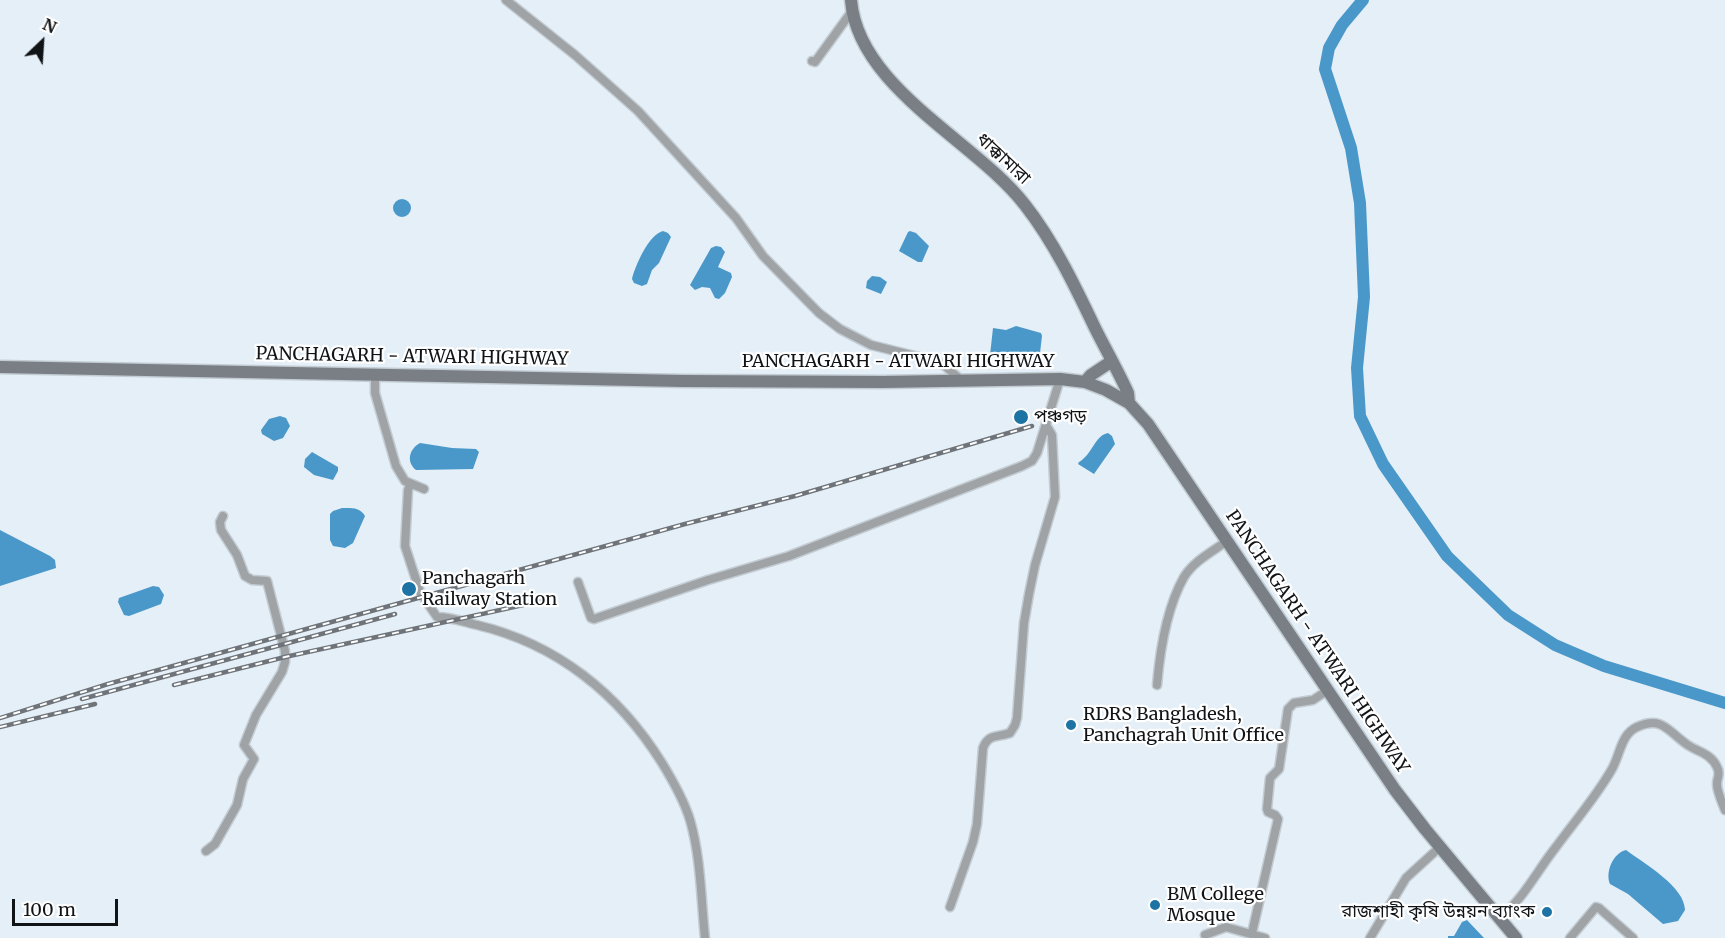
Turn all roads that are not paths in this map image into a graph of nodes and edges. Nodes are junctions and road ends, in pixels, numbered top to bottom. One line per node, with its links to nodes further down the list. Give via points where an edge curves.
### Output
1 (506, 0): 8 (street, via 638,111 736,218 759,251 819,313 871,345 935,361)
2 (851, 5): 3 (street, via 824,51); 4 (main road, ধাক্কামারা, via 863,41 893,83 996,173 1025,205 1054,248)
3 (812, 62)
4 (1112, 361): 9 (main road); 10 (main road, ধাক্কামারা, via 1128,393)
5 (0, 367): 6 (main road, PANCHAGARH - ATWARI HIGHWAY)
6 (375, 374): 8 (main road, PANCHAGARH - ATWARI HIGHWAY, via 683,381); 12 (street, via 375,393 396,466)
7 (1060, 379): 8 (main road, PANCHAGARH - ATWARI HIGHWAY); 9 (main road, PANCHAGARH - ATWARI HIGHWAY); 11 (street)
8 (961, 380)
9 (1084, 382): 10 (main road, PANCHAGARH - ATWARI HIGHWAY)
10 (1129, 404): 15 (main road, PANCHAGARH - ATWARI HIGHWAY, via 1150,427)
11 (1046, 426): 16 (street, via 1035,457 1022,466 789,556 594,619); 22 (street, via 1052,435 1055,497 1035,565 1024,623 1017,718 1010,732 990,738 983,748 974,842)
12 (410, 485): 13 (street); 26 (street, via 405,546 420,592 437,617 502,632 568,663 620,708 653,750 690,820 698,859)
13 (424, 489)
14 (223, 516): 21 (street, via 221,530 232,543 245,576 267,581 286,655 282,672 244,745 254,759 243,779 240,797 215,844)
15 (1227, 541): 17 (street, via 1192,568 1175,594); 18 (main road, PANCHAGARH - ATWARI HIGHWAY)
16 (578, 582)
17 (1157, 685)
18 (1328, 690): 20 (main road, PANCHAGARH - ATWARI HIGHWAY, via 1395,790); 24 (street, via 1288,709 1279,769 1269,783 1267,809 1278,819)
19 (1725, 810): 23 (street, via 1717,784 1719,769 1714,761 1682,742 1666,726 1654,723 1636,728 1626,736 1614,766 1586,810 1517,903)
20 (1440, 847): 23 (main road, PANCHAGARH - ATWARI HIGHWAY); 28 (street, via 1406,878)
21 (206, 851)
22 (950, 907)
23 (1500, 918): 29 (main road, PANCHAGARH - ATWARI HIGHWAY)
24 (1252, 933): 25 (street, via 1226,927); 27 (street)
25 (1205, 935)
26 (705, 938)
27 (1265, 938)
28 (1370, 938)
29 (1516, 938)
30 (1570, 938): 31 (street, via 1596,907)
31 (1633, 938)

